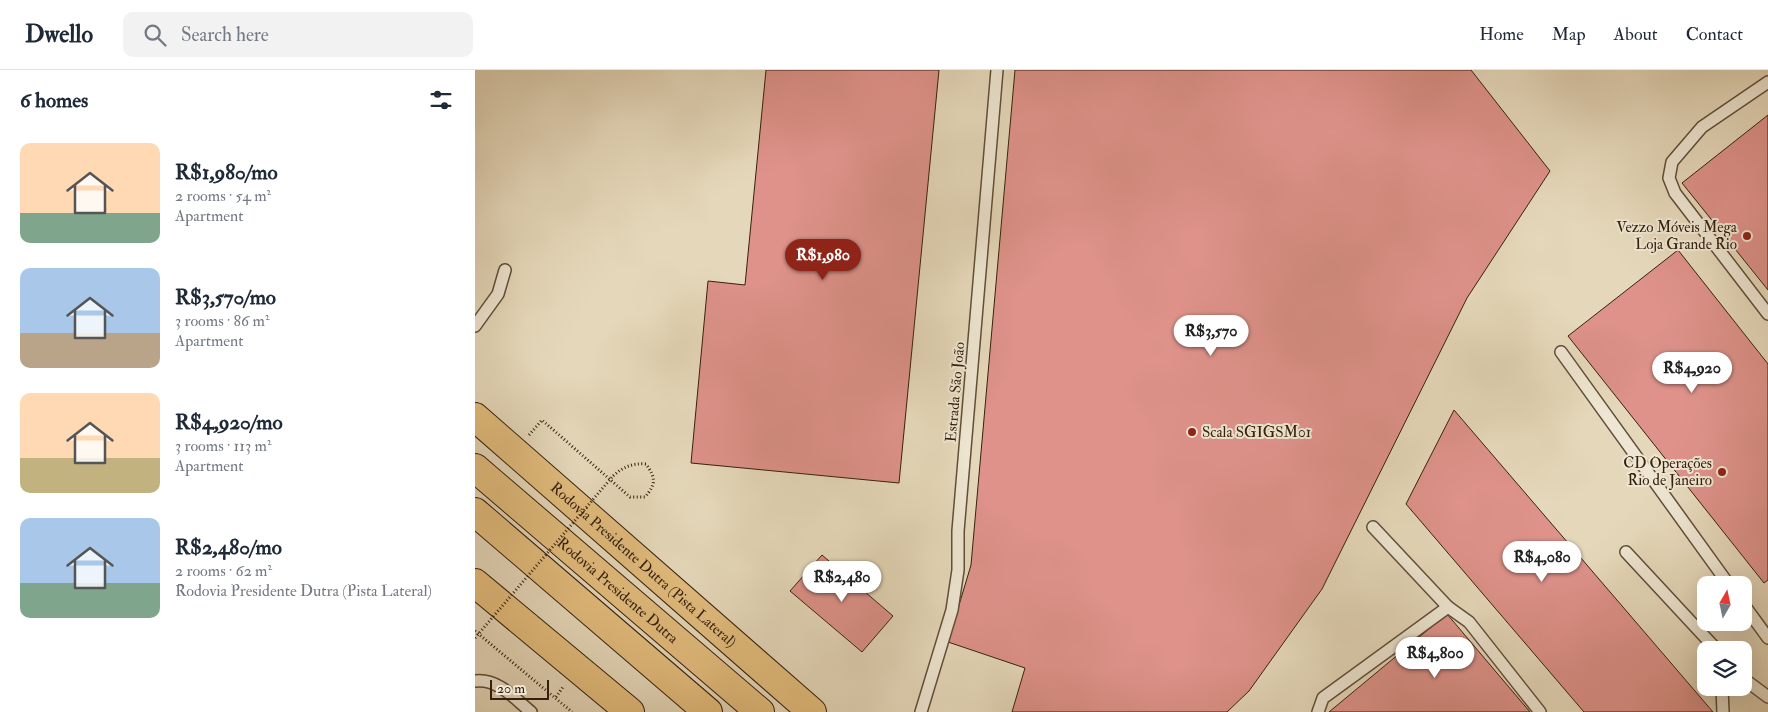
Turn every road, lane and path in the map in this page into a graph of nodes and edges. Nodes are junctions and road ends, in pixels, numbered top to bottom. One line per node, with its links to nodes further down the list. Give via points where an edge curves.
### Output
1 (997, 70): 31 (lane, Estrada São João, via 959,521 958,570 952,610)
2 (1768, 82): 4 (lane, via 1702,127 1672,162 1669,178 1675,193)
3 (505, 270): 5 (lane, via 498,294)
4 (1768, 314)
5 (475, 326)
6 (1561, 352): 13 (lane)
7 (475, 417): 30 (highway, Rodovia Presidente Dutra (Pista Lateral))
8 (551, 429): 18 (path, bridge, via 630,497 645,497 654,486 654,475 645,464 634,463 620,470 613,476)
9 (475, 468): 29 (highway, Rodovia Presidente Dutra)
10 (475, 512): 28 (highway)
11 (1373, 527): 15 (lane)
12 (1626, 552): 20 (lane)
13 (1723, 576)
14 (475, 583): 27 (highway)
15 (1448, 607): 32 (lane, via 1323,698); 33 (lane, via 1469,622)
16 (1753, 617): 19 (lane)
17 (475, 631): 26 (path)
18 (475, 638)
19 (1768, 638)
20 (1708, 641)
21 (475, 681): 25 (lane, via 489,681)
22 (1752, 685): 24 (lane)
23 (1724, 696): 34 (lane)
24 (1768, 697)
25 (531, 712)
26 (572, 712)
27 (630, 712)
28 (708, 712)
29 (759, 712)
30 (812, 712)
31 (921, 712)
32 (1318, 712)
33 (1541, 712)
34 (1723, 712)

